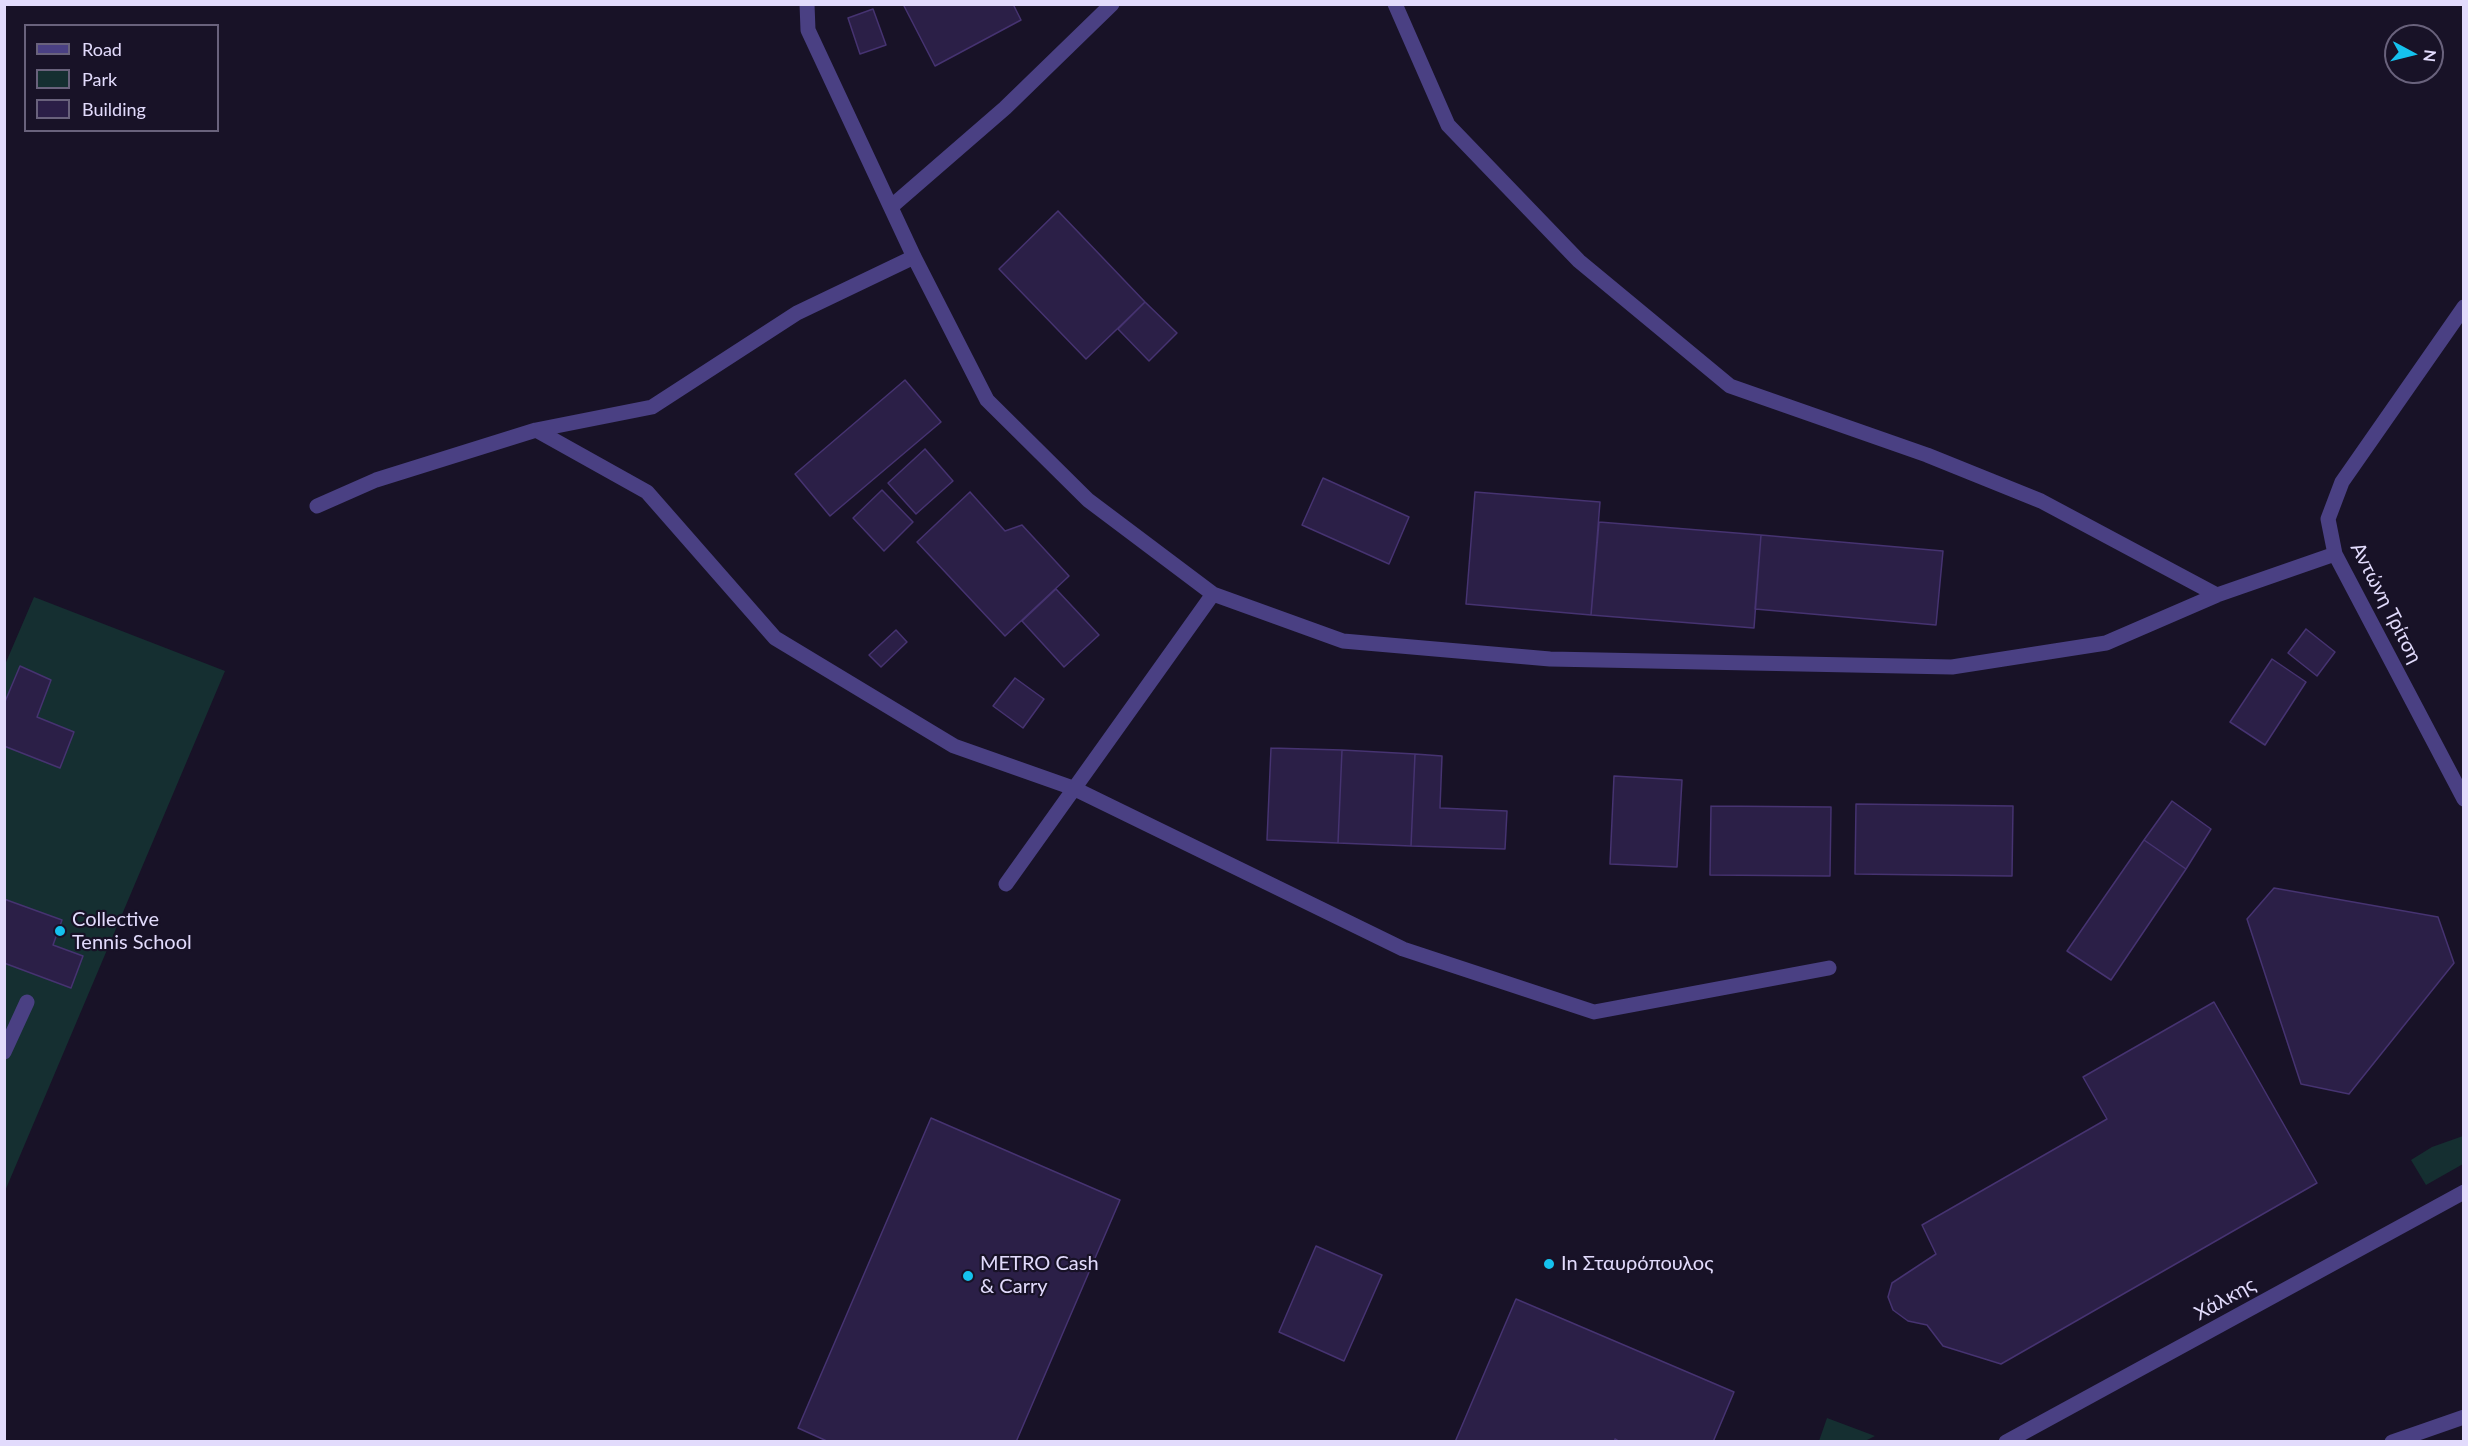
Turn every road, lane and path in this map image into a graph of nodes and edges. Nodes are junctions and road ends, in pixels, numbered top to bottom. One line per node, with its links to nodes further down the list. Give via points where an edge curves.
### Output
1 (807, 4): 4 (street, via 808,30)
2 (1112, 4): 4 (street, via 1005,108)
3 (1395, 4): 11 (street, via 1448,125 1579,261 1730,386 1927,455 2041,501)
4 (892, 206): 5 (street)
5 (914, 257): 7 (street, via 797,313 652,407); 10 (street, via 987,400 1088,500)
6 (2463, 307): 9 (street, Αντώνη Τρίτση, via 2342,482 2328,519)
7 (536, 430): 8 (street, via 376,480); 12 (street, via 647,492 775,638 954,746)
8 (317, 506)
9 (2335, 554): 11 (street); 13 (street, Αντώνη Τρίτση)
10 (1214, 594): 11 (street, via 1343,641 1550,659 1952,667 2106,643); 12 (street)
11 (2217, 595)
12 (1073, 788): 14 (street); 15 (street, via 1403,949 1594,1012)
13 (2463, 799)
14 (1006, 884)
15 (1829, 968)
16 (27, 1002): 17 (street)
17 (4, 1052)
18 (2463, 1192): 20 (street, Χάλκης)
19 (2463, 1417): 21 (street)
20 (2006, 1442)
21 (2392, 1442)

